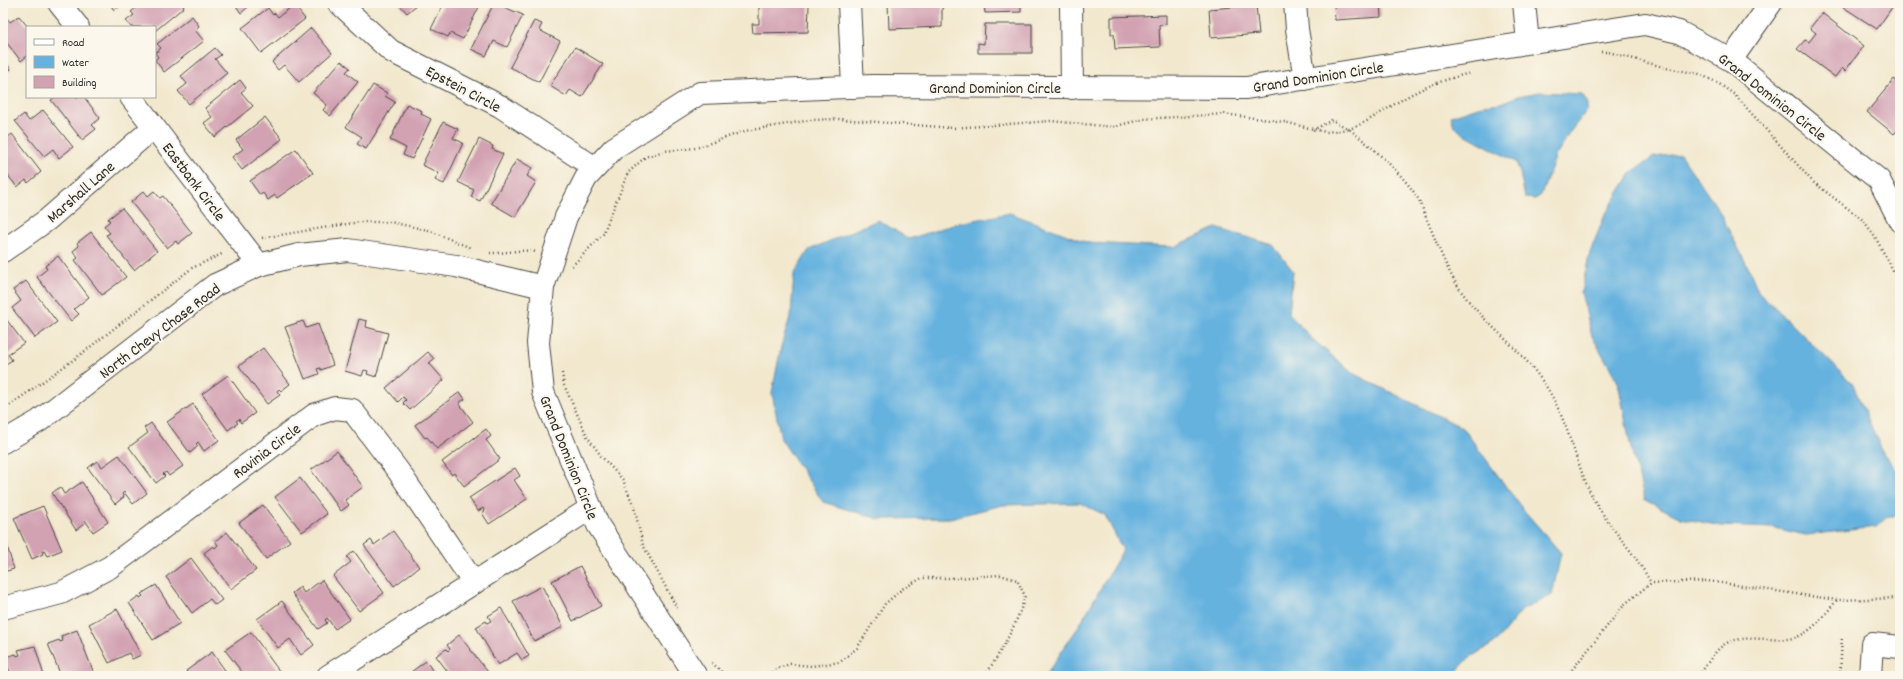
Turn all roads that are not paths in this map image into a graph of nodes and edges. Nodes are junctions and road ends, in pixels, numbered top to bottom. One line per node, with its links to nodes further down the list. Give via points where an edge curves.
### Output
1 (59, 3): 8 (street)
2 (339, 3): 16 (street, Epstein Circle, via 391,51 500,106)
3 (849, 3): 12 (street)
4 (1070, 3): 13 (street)
5 (1295, 3): 11 (street)
6 (1524, 3): 9 (street)
7 (1771, 3): 10 (street)
8 (77, 26)
9 (1528, 42): 10 (street, Grand Dominion Circle, via 1645,24 1679,32); 11 (street, Grand Dominion Circle)
10 (1731, 60): 17 (street, Grand Dominion Circle, via 1879,180)
11 (1305, 80): 13 (street, Grand Dominion Circle, via 1246,88)
12 (853, 87): 13 (street, Grand Dominion Circle); 16 (street, Grand Dominion Circle, via 700,93 614,148)
13 (1072, 88)
14 (132, 98): 15 (street, Eastbank Circle)
15 (154, 127): 19 (street, Marshall Lane, via 47,220); 20 (street, Eastbank Circle)
16 (595, 168): 21 (street, Grand Dominion Circle, via 586,178 566,217 563,261)
17 (1895, 197): 18 (street, Grand Dominion Circle)
18 (1900, 221)
19 (3, 251)
20 (259, 265): 21 (street, North Chevy Chase Road, via 299,255 348,250 456,266); 22 (street, North Chevy Chase Road, via 215,285 39,421)
21 (543, 287): 23 (street, Grand Dominion Circle, via 538,343 543,392)
22 (3, 442)
23 (591, 508): 24 (street); 28 (street, Grand Dominion Circle, via 598,526)
24 (474, 583): 25 (street, Ravinia Circle, via 399,472 352,410 335,408 314,415 110,566 62,593); 27 (street)
25 (3, 608)
26 (1900, 647): 29 (street, via 1872,644)
27 (328, 676)
28 (696, 676)
29 (1870, 676)

